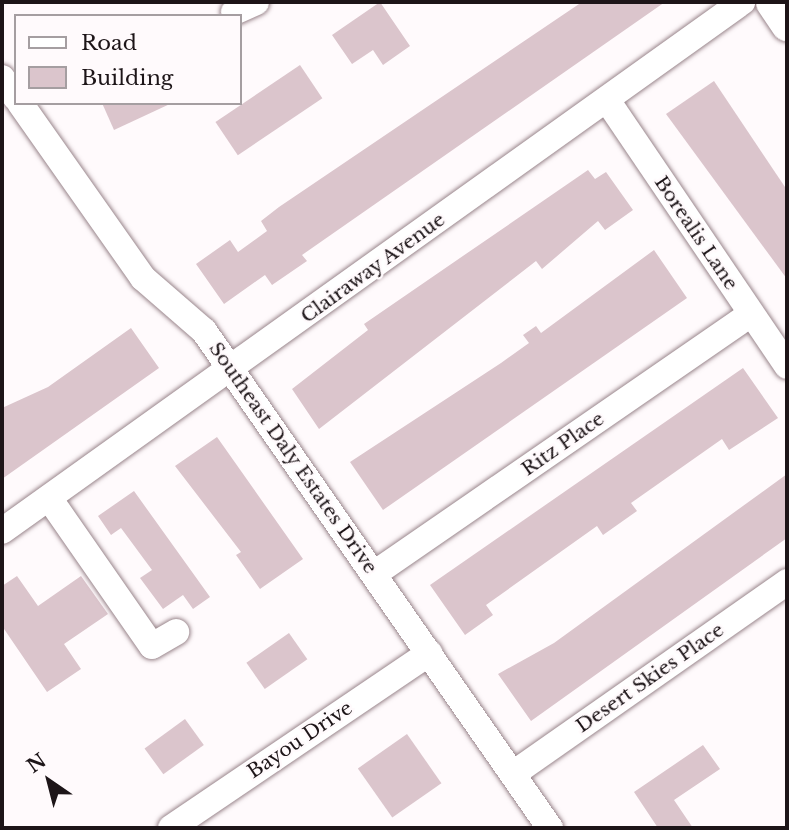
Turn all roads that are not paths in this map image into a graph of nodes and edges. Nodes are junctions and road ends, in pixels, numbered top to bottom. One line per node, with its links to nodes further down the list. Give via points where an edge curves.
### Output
1 (742, 2): 6 (street, Clairaway Avenue)
2 (772, 2): 3 (main road)
3 (787, 24)
4 (2, 78): 5 (street)
5 (14, 94)
6 (607, 100): 8 (street, Borealis Lane); 10 (street, Clairaway Avenue)
7 (21, 105): 10 (street, Southeast Daly Estates Drive, via 143,278 204,331)
8 (751, 314): 9 (street, Borealis Lane); 13 (street, Ritz Place)
9 (787, 366)
10 (231, 370): 11 (street, Clairaway Avenue); 13 (street, Southeast Daly Estates Drive)
11 (49, 498): 12 (street, Clairaway Avenue); 15 (street, via 152,646)
12 (2, 531)
13 (374, 574): 16 (street, Southeast Daly Estates Drive)
14 (787, 582): 17 (street, Desert Skies Place)
15 (176, 632)
16 (429, 653): 17 (street, Southeast Daly Estates Drive); 18 (street, Bayou Drive)
17 (513, 774): 19 (street, Southeast Daly Estates Drive)
18 (170, 828)
19 (550, 828)

